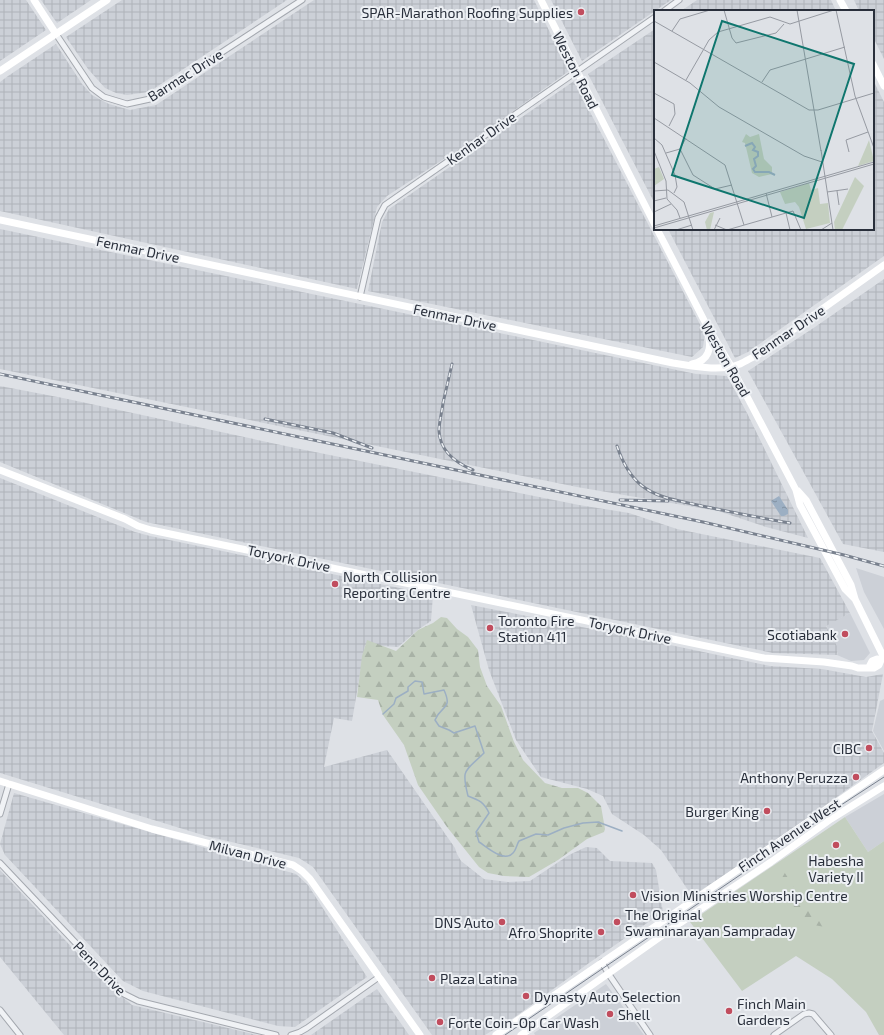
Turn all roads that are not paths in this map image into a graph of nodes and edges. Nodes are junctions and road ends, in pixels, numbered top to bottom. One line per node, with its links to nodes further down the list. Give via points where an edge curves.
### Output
1 (34, 0): 10 (street, Barmac Drive)
2 (107, 0): 10 (street)
3 (302, 0): 10 (street, Barmac Drive, via 150,99 127,104 104,97 92,88)
4 (541, 0): 13 (street, Weston Road)
5 (679, 0): 7 (street)
6 (840, 0): 8 (street)
7 (665, 10)
8 (845, 10)
9 (654, 18): 13 (street, Kenhar Drive)
10 (56, 34): 12 (street)
11 (874, 66): 14 (street)
12 (0, 71)
13 (577, 72): 16 (street, Weston Road); 19 (street, Kenhar Drive, via 385,205 378,218)
14 (884, 86)
15 (0, 220): 19 (street, Fenmar Drive)
16 (654, 223)
17 (658, 230): 20 (street, Weston Road)
18 (884, 265): 22 (street, Fenmar Drive, via 759,354)
19 (360, 297): 21 (street, Fenmar Drive)
20 (706, 324): 21 (street, via 711,342 709,351 700,362); 22 (street, Weston Road)
21 (686, 364): 22 (street, Fenmar Drive, via 703,368)
22 (732, 366): 24 (street, Weston Road, via 796,490 806,500 852,585 855,599)
23 (0, 470): 24 (street, Toryork Drive, via 151,530 764,658 824,662 858,668 869,667 872,661)
24 (883, 659)
25 (884, 770): 31 (street, Finch Avenue West)
26 (0, 781): 27 (street, Milvan Drive)
27 (9, 784): 29 (street); 33 (street, Milvan Drive, via 152,829 293,865 310,878)
28 (884, 786): 32 (street, Finch Avenue West, via 831,819 752,876)
29 (0, 814)
30 (0, 863): 36 (street, Penn Drive, via 124,994 138,1001)
31 (602, 962): 32 (street); 39 (street, Finch Avenue West)
32 (608, 973): 40 (street, Finch Avenue West); 41 (street)
33 (379, 977): 37 (street, via 307,1028); 38 (street, Milvan Drive)
34 (0, 1010): 35 (street)
35 (20, 1035)
36 (276, 1035)
37 (291, 1035)
38 (420, 1035)
39 (496, 1035)
40 (521, 1035)
41 (650, 1035)
42 (774, 1035): 43 (street, via 809,1013 813,1014)
43 (831, 1035)

